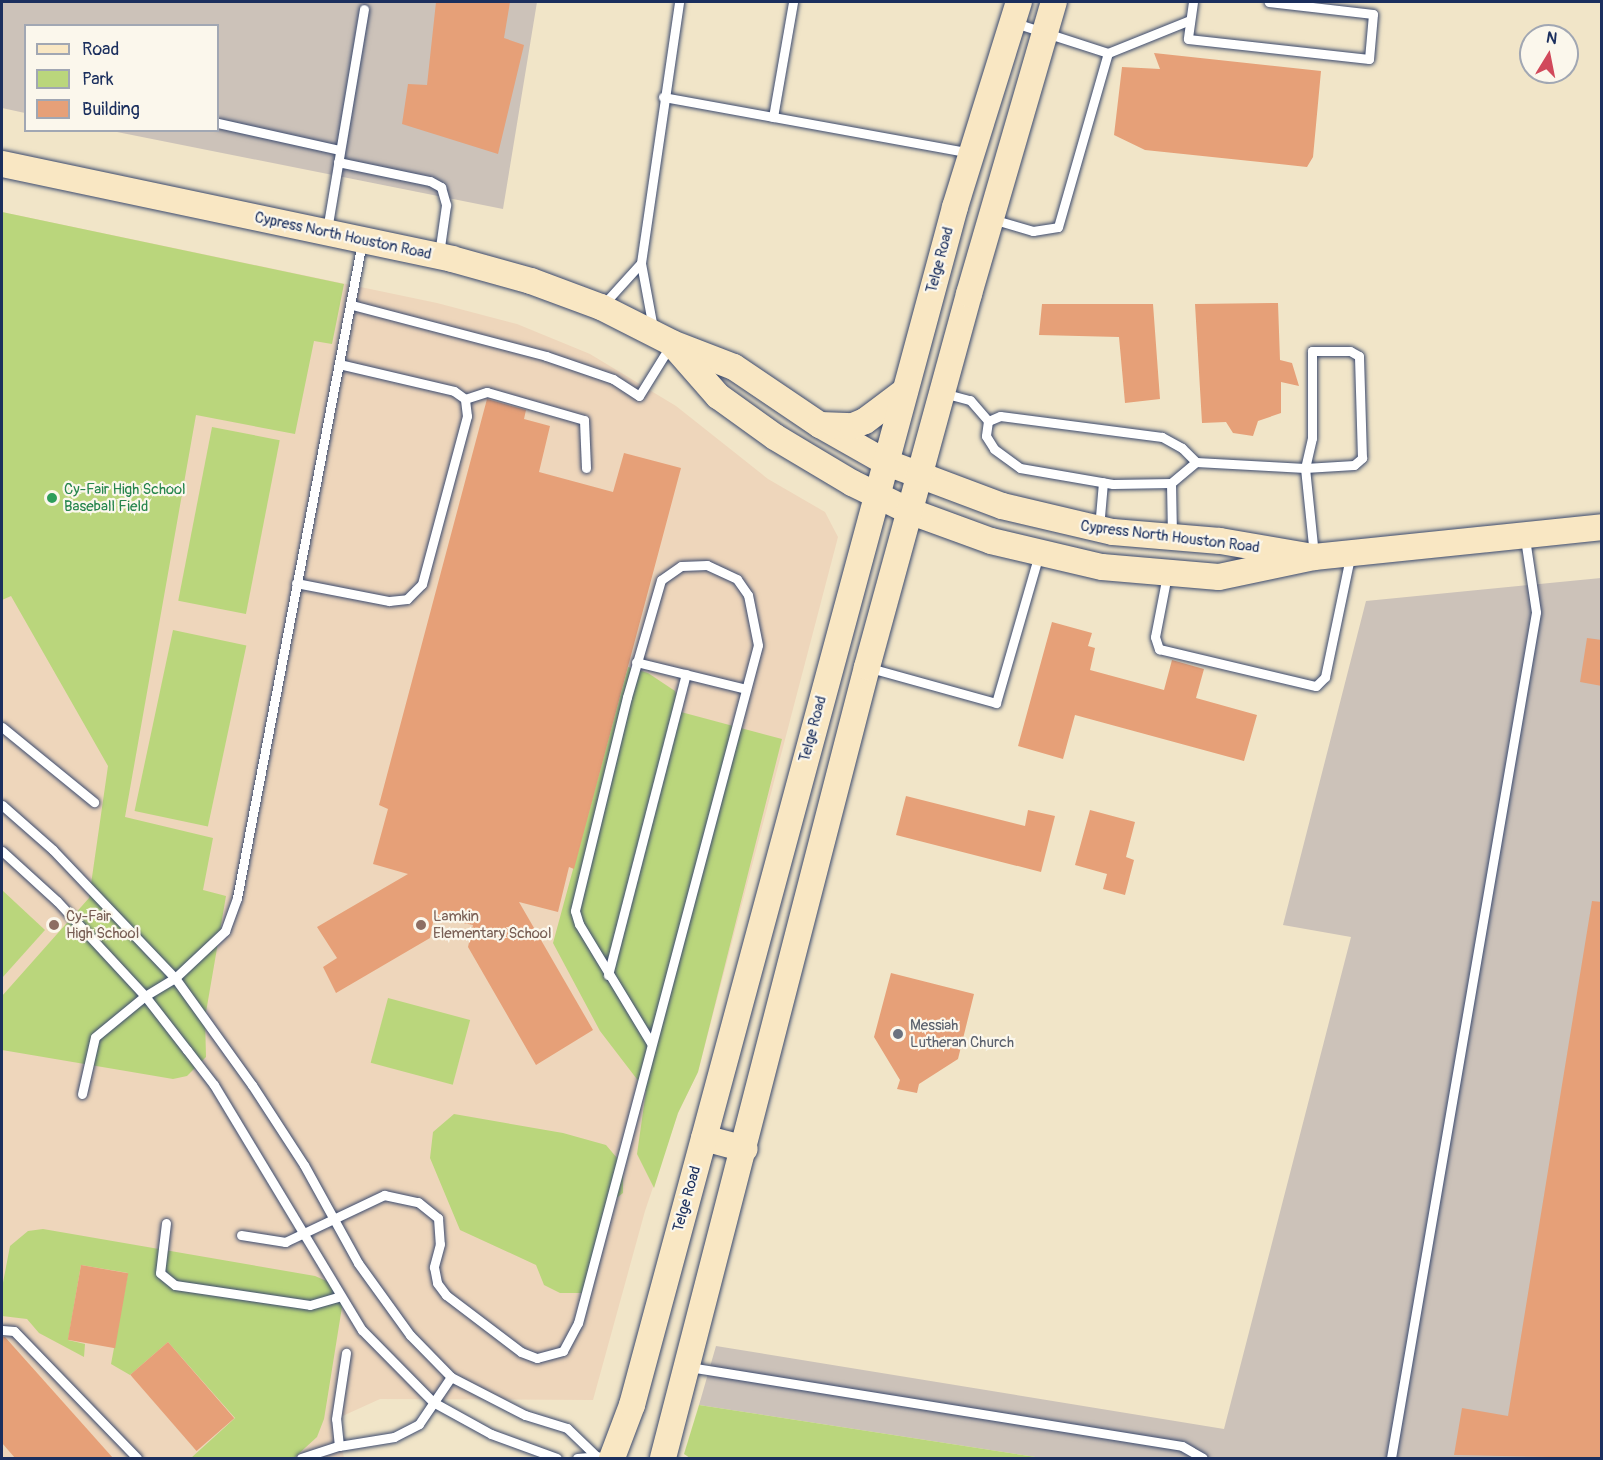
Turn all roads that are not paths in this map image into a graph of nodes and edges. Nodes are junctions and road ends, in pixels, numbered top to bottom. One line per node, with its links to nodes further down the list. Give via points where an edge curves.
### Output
1 (679, 2): 11 (lane)
2 (793, 2): 12 (lane)
3 (1054, 2): 9 (main road)
4 (1193, 2): 8 (lane)
5 (1269, 2): 8 (lane, via 1373,14 1369,59 1188,39)
6 (364, 9): 14 (lane)
7 (1017, 12): 9 (lane); 15 (main road, Telge Road)
8 (1190, 20): 10 (lane)
9 (1046, 33): 10 (lane); 18 (main road)
10 (1108, 53): 18 (lane, via 1058,227 1033,231)
11 (663, 97): 12 (lane); 22 (lane)
12 (774, 117): 15 (lane)
13 (219, 123): 14 (lane)
14 (340, 150): 16 (lane)
15 (972, 153): 27 (main road, Telge Road)
16 (338, 162): 19 (lane); 21 (lane, via 430,181 441,187 446,205)
17 (2, 164): 19 (main road, Cypress North Houston Road)
18 (990, 219): 28 (main road)
19 (326, 232): 20 (main road, Cypress North Houston Road)
20 (363, 240): 21 (main road, Cypress North Houston Road); 23 (lane)
21 (439, 256): 24 (main road, Cypress North Houston Road, via 531,280)
22 (641, 263): 24 (lane); 25 (lane)
23 (352, 305): 25 (lane, via 546,356 613,380 639,396); 26 (lane)
24 (601, 306): 25 (main road, Cypress North Houston Road)
25 (663, 339): 31 (main road, Cypress North Houston Road, via 734,367); 39 (main road, Cypress North Houston Road, via 718,396 807,458)
26 (339, 364): 29 (lane, via 454,391); 49 (lane)
27 (905, 391): 31 (main road, via 853,426); 32 (main road, Telge Road)
28 (942, 393): 30 (lane, via 970,400); 36 (main road)
29 (465, 399): 34 (lane, via 487,392 585,420); 49 (lane, via 467,416 422,584 406,599 389,602)
30 (988, 421): 33 (lane, via 1000,416 1162,437); 37 (lane, via 986,436 994,449 1020,468)
31 (820, 425): 32 (main road, Cypress North Houston Road)
32 (885, 462): 36 (main road, Cypress North Houston Road); 39 (main road, Telge Road)
33 (1196, 462): 35 (lane); 38 (lane)
34 (586, 468)
35 (1305, 468): 35 (lane, via 1354,465 1362,458 1359,356 1350,351 1312,351 1312,438); 47 (lane)
36 (919, 476): 40 (main road); 42 (main road, Cypress North Houston Road, via 1002,506)
37 (1103, 482): 38 (lane); 42 (lane)
38 (1171, 483): 44 (lane)
39 (875, 495): 40 (main road, Cypress North Houston Road); 63 (main road, Telge Road)
40 (909, 511): 46 (main road, Cypress North Houston Road); 51 (main road)
41 (1602, 527): 43 (main road, Cypress North Houston Road)
42 (1098, 529): 44 (main road, Cypress North Houston Road)
43 (1525, 535): 45 (main road, Cypress North Houston Road); 83 (lane, via 1536,612)
44 (1172, 539): 47 (main road, Cypress North Houston Road, via 1220,541)
45 (1351, 553): 47 (main road, Cypress North Houston Road); 48 (lane, via 1324,677 1316,686 1159,649 1155,637)
46 (1039, 554): 48 (main road, Cypress North Houston Road); 51 (lane, via 996,703)
47 (1314, 557): 48 (main road, Cypress North Houston Road, via 1219,577)
48 (1167, 575)
49 (297, 583): 59 (lane, via 237,898 225,931)
50 (636, 662): 52 (lane); 53 (lane, via 661,580 681,566 707,565 737,579 748,595 758,645); 58 (lane, via 575,911)
51 (867, 667): 64 (main road)
52 (686, 674): 53 (lane); 58 (lane)
53 (746, 689): 61 (lane)
54 (2, 727): 55 (lane)
55 (94, 802)
56 (2, 805): 59 (lane, via 53,850)
57 (2, 851): 60 (lane, via 57,901)
58 (608, 975): 61 (lane)
59 (175, 978): 60 (lane); 65 (lane, via 252,1085)
60 (145, 996): 62 (lane, via 95,1037); 67 (lane, via 214,1085)
61 (651, 1043): 65 (lane, via 578,1323 563,1351 537,1358 520,1352 446,1295 437,1283 434,1266 440,1244 438,1218 417,1202 384,1195)
62 (82, 1094)
63 (704, 1138): 64 (main road); 76 (main road, Telge Road, via 632,1405)
64 (745, 1149): 72 (main road)
65 (333, 1219): 67 (lane); 73 (lane, via 382,1300)
66 (166, 1223): 69 (lane, via 160,1273 176,1285 310,1305)
67 (303, 1234): 68 (lane, via 285,1242); 69 (lane)
68 (241, 1235)
69 (341, 1296): 74 (lane, via 362,1330)
70 (2, 1330): 77 (lane, via 15,1331)
71 (346, 1353): 75 (lane, via 336,1419)
72 (687, 1367): 81 (main road); 82 (lane, via 1182,1446)
73 (451, 1377): 74 (lane); 76 (lane, via 525,1415 567,1428)
74 (433, 1402): 75 (lane, via 419,1424 394,1437); 79 (lane, via 491,1434)
75 (339, 1446): 78 (lane)
76 (605, 1457): 80 (lane)
77 (137, 1458)
78 (301, 1458)
79 (557, 1458)
80 (577, 1458)
81 (663, 1458)
82 (1203, 1458)
83 (1391, 1458)

